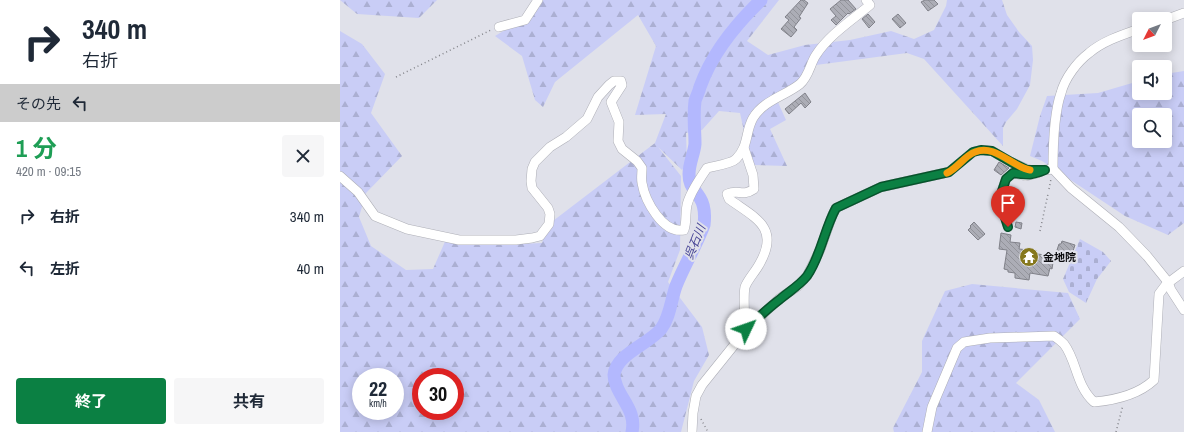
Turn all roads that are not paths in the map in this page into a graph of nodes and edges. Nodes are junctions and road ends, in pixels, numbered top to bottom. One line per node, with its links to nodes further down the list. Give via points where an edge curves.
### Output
1 (538, 0): 5 (street, via 526,20)
2 (866, 0): 7 (street, via 870,5 828,40 800,84 766,104 754,117)
3 (1184, 13): 4 (street)
4 (1172, 17)
5 (499, 27)
6 (1132, 31): 8 (street, via 1089,52 1076,65 1064,84 1060,93)
7 (744, 148): 9 (street, via 734,161 707,168 687,205 687,223 684,230 679,231 667,226 649,203 642,183 642,168 622,149 618,141 619,122 611,102 622,85 621,81 614,81 608,85 598,97 587,119 550,147 535,162 532,169 532,188 550,214 549,224 540,236 516,240 459,240 407,229 375,216 358,192); 14 (street, via 753,175 754,189 747,194 727,194 764,226 767,242 764,256 745,286)
8 (1049, 170): 10 (street, via 1026,176 1013,173 1006,179 1000,199); 12 (street, via 1119,227); 14 (street, via 1027,170 992,151 981,150 973,152 949,172 881,187 845,203 836,208 807,276)
9 (340, 176)
10 (1008, 227)
11 (1184, 271): 12 (street)
12 (1168, 282): 13 (street); 16 (street, via 1160,294 1154,380 1148,386 1114,400 1094,402 1076,374 1064,344 1054,336 990,338 964,342 957,348 932,407)
13 (1184, 310)
14 (745, 330): 15 (street, via 696,396)
15 (692, 432)
16 (927, 432)

